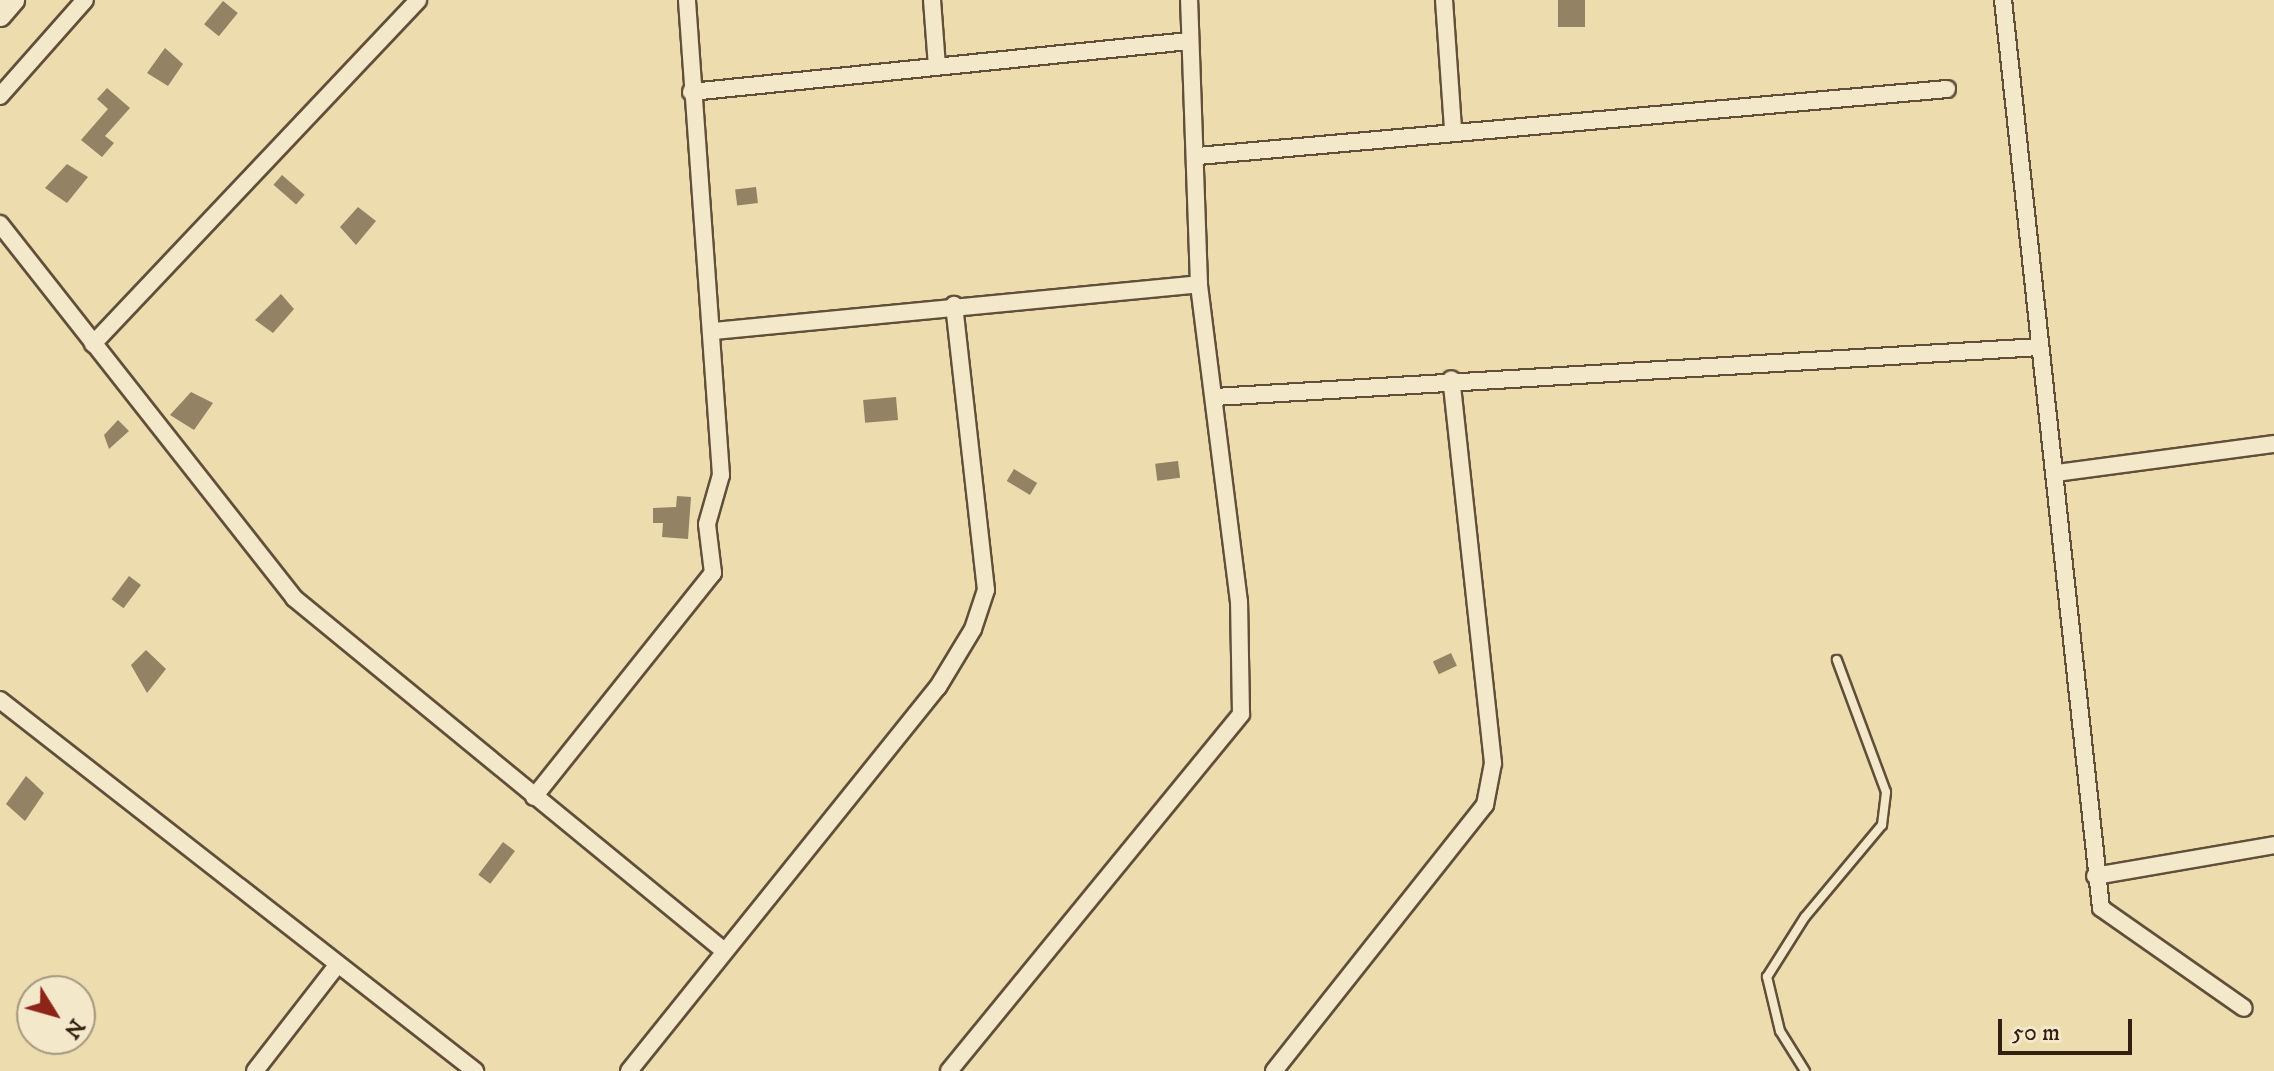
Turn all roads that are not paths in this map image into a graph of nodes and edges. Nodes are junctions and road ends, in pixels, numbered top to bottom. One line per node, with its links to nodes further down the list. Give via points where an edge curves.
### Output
1 (13, 0): 9 (street)
2 (85, 0): 14 (street)
3 (418, 0): 21 (street)
4 (687, 0): 13 (street)
5 (932, 0): 11 (street)
6 (1189, 0): 10 (street)
7 (1444, 0): 15 (street)
8 (2003, 0): 22 (street)
9 (0, 15)
10 (1189, 41): 11 (street); 16 (street)
11 (937, 66): 13 (street)
12 (1947, 89): 15 (street)
13 (691, 92): 20 (street)
14 (0, 96)
15 (1453, 129): 16 (street)
16 (1198, 156): 18 (street)
17 (0, 224): 21 (street)
18 (1199, 284): 19 (street); 24 (street)
19 (954, 305): 20 (street); 32 (street, via 986,590 973,629 938,687)
20 (714, 331): 29 (street, via 721,475 707,524 713,573)
21 (93, 344): 29 (street, via 294,598)
22 (2039, 347): 23 (street); 26 (street)
23 (1451, 379): 24 (street); 39 (street, via 1493,763 1485,805)
24 (1215, 397): 38 (street, via 1239,602 1241,714)
25 (2274, 444): 26 (street)
26 (2056, 473): 31 (street)
27 (1837, 660): 40 (lane, via 1886,792 1882,825 1805,917 1767,977 1780,1031)
28 (0, 700): 33 (street)
29 (534, 797): 32 (street)
30 (2274, 845): 31 (street)
31 (2095, 876): 34 (street, via 2101,908)
32 (723, 950): 37 (street)
33 (338, 964): 35 (street); 36 (street)
34 (2244, 1008)
35 (255, 1071)
36 (475, 1071)
37 (629, 1071)
38 (949, 1071)
39 (1274, 1071)
40 (1805, 1071)

